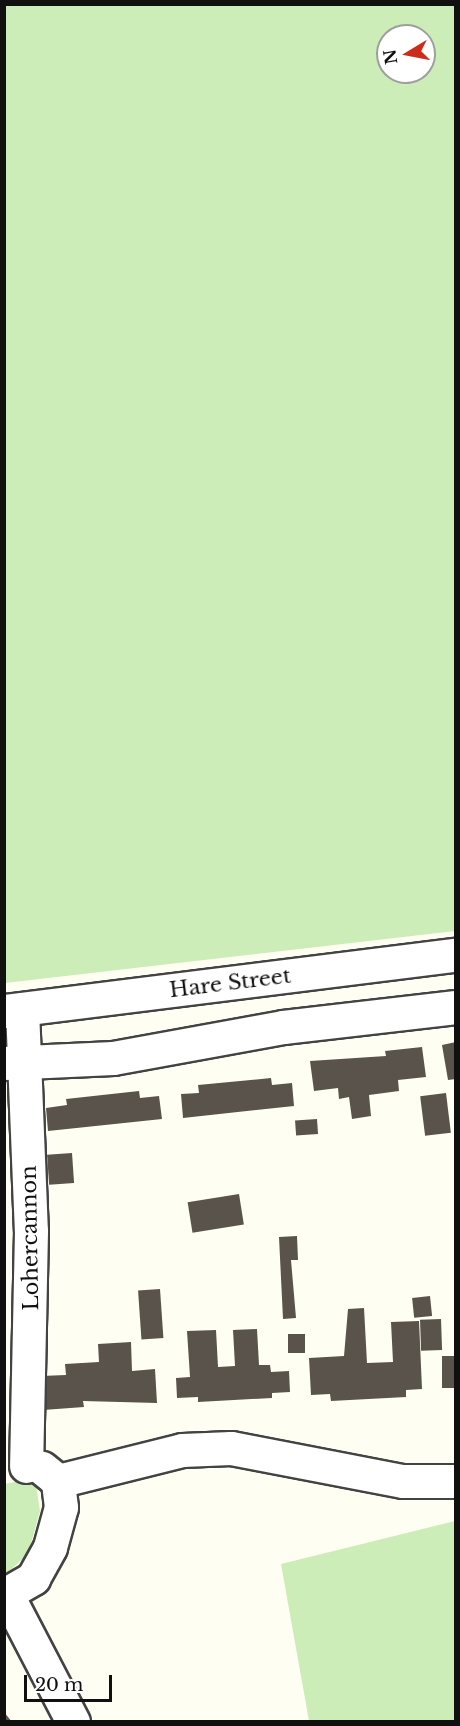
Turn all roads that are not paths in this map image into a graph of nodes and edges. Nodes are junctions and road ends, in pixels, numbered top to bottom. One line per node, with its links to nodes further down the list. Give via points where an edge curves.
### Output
1 (456, 955): 2 (street, Hare Street)
2 (400, 962): 4 (street, Hare Street); 5 (street)
3 (456, 1007): 5 (street)
4 (13, 1010): 6 (street, Lohercannon)
5 (408, 1012): 6 (street, via 284,1027 113,1058)
6 (15, 1063): 7 (street, Lohercannon, via 31,1231)
7 (15, 1468): 8 (street, Lohercannon, via 42,1468)
8 (58, 1481): 9 (street, via 182,1450 231,1448 403,1481); 10 (street, via 61,1507 50,1546 33,1578)
9 (456, 1481)
10 (6, 1595): 11 (street)
11 (73, 1722)

